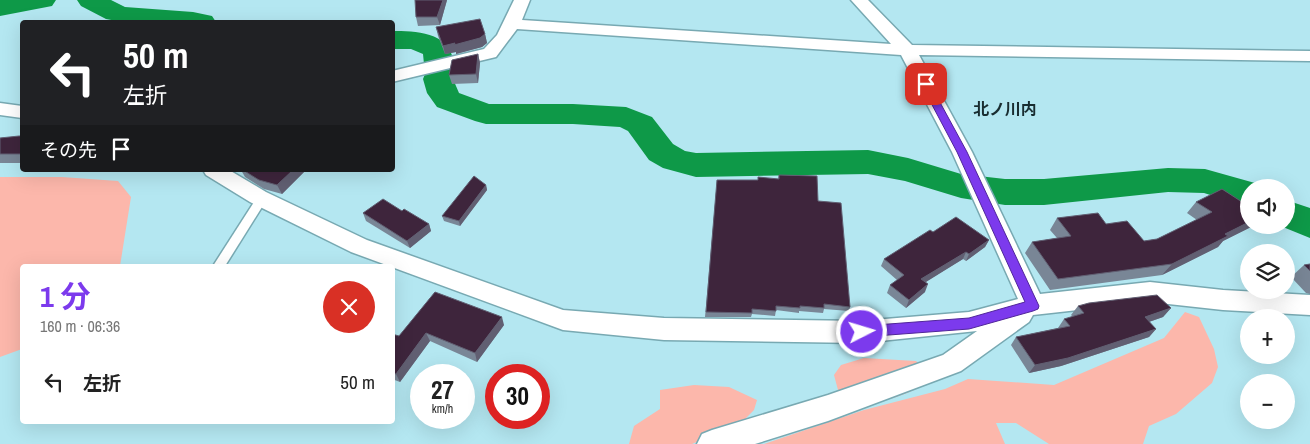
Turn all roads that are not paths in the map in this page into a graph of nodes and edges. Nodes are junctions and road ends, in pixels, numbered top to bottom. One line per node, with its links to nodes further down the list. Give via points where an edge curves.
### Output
1 (522, 0): 3 (street)
2 (859, 0): 4 (street)
3 (511, 24): 4 (street); 6 (street, via 490,53)
4 (907, 50): 5 (street); 13 (street, via 962,152)
5 (1310, 56)
6 (395, 76)
7 (0, 109): 8 (street)
8 (20, 112)
9 (216, 172): 10 (street)
10 (262, 199): 11 (lane); 13 (street, via 359,246 563,320 664,329 862,332 969,323)
11 (220, 264)
12 (1310, 305): 13 (street, via 1150,292)
13 (1033, 306): 14 (street, via 952,363 828,408)
14 (712, 444)

